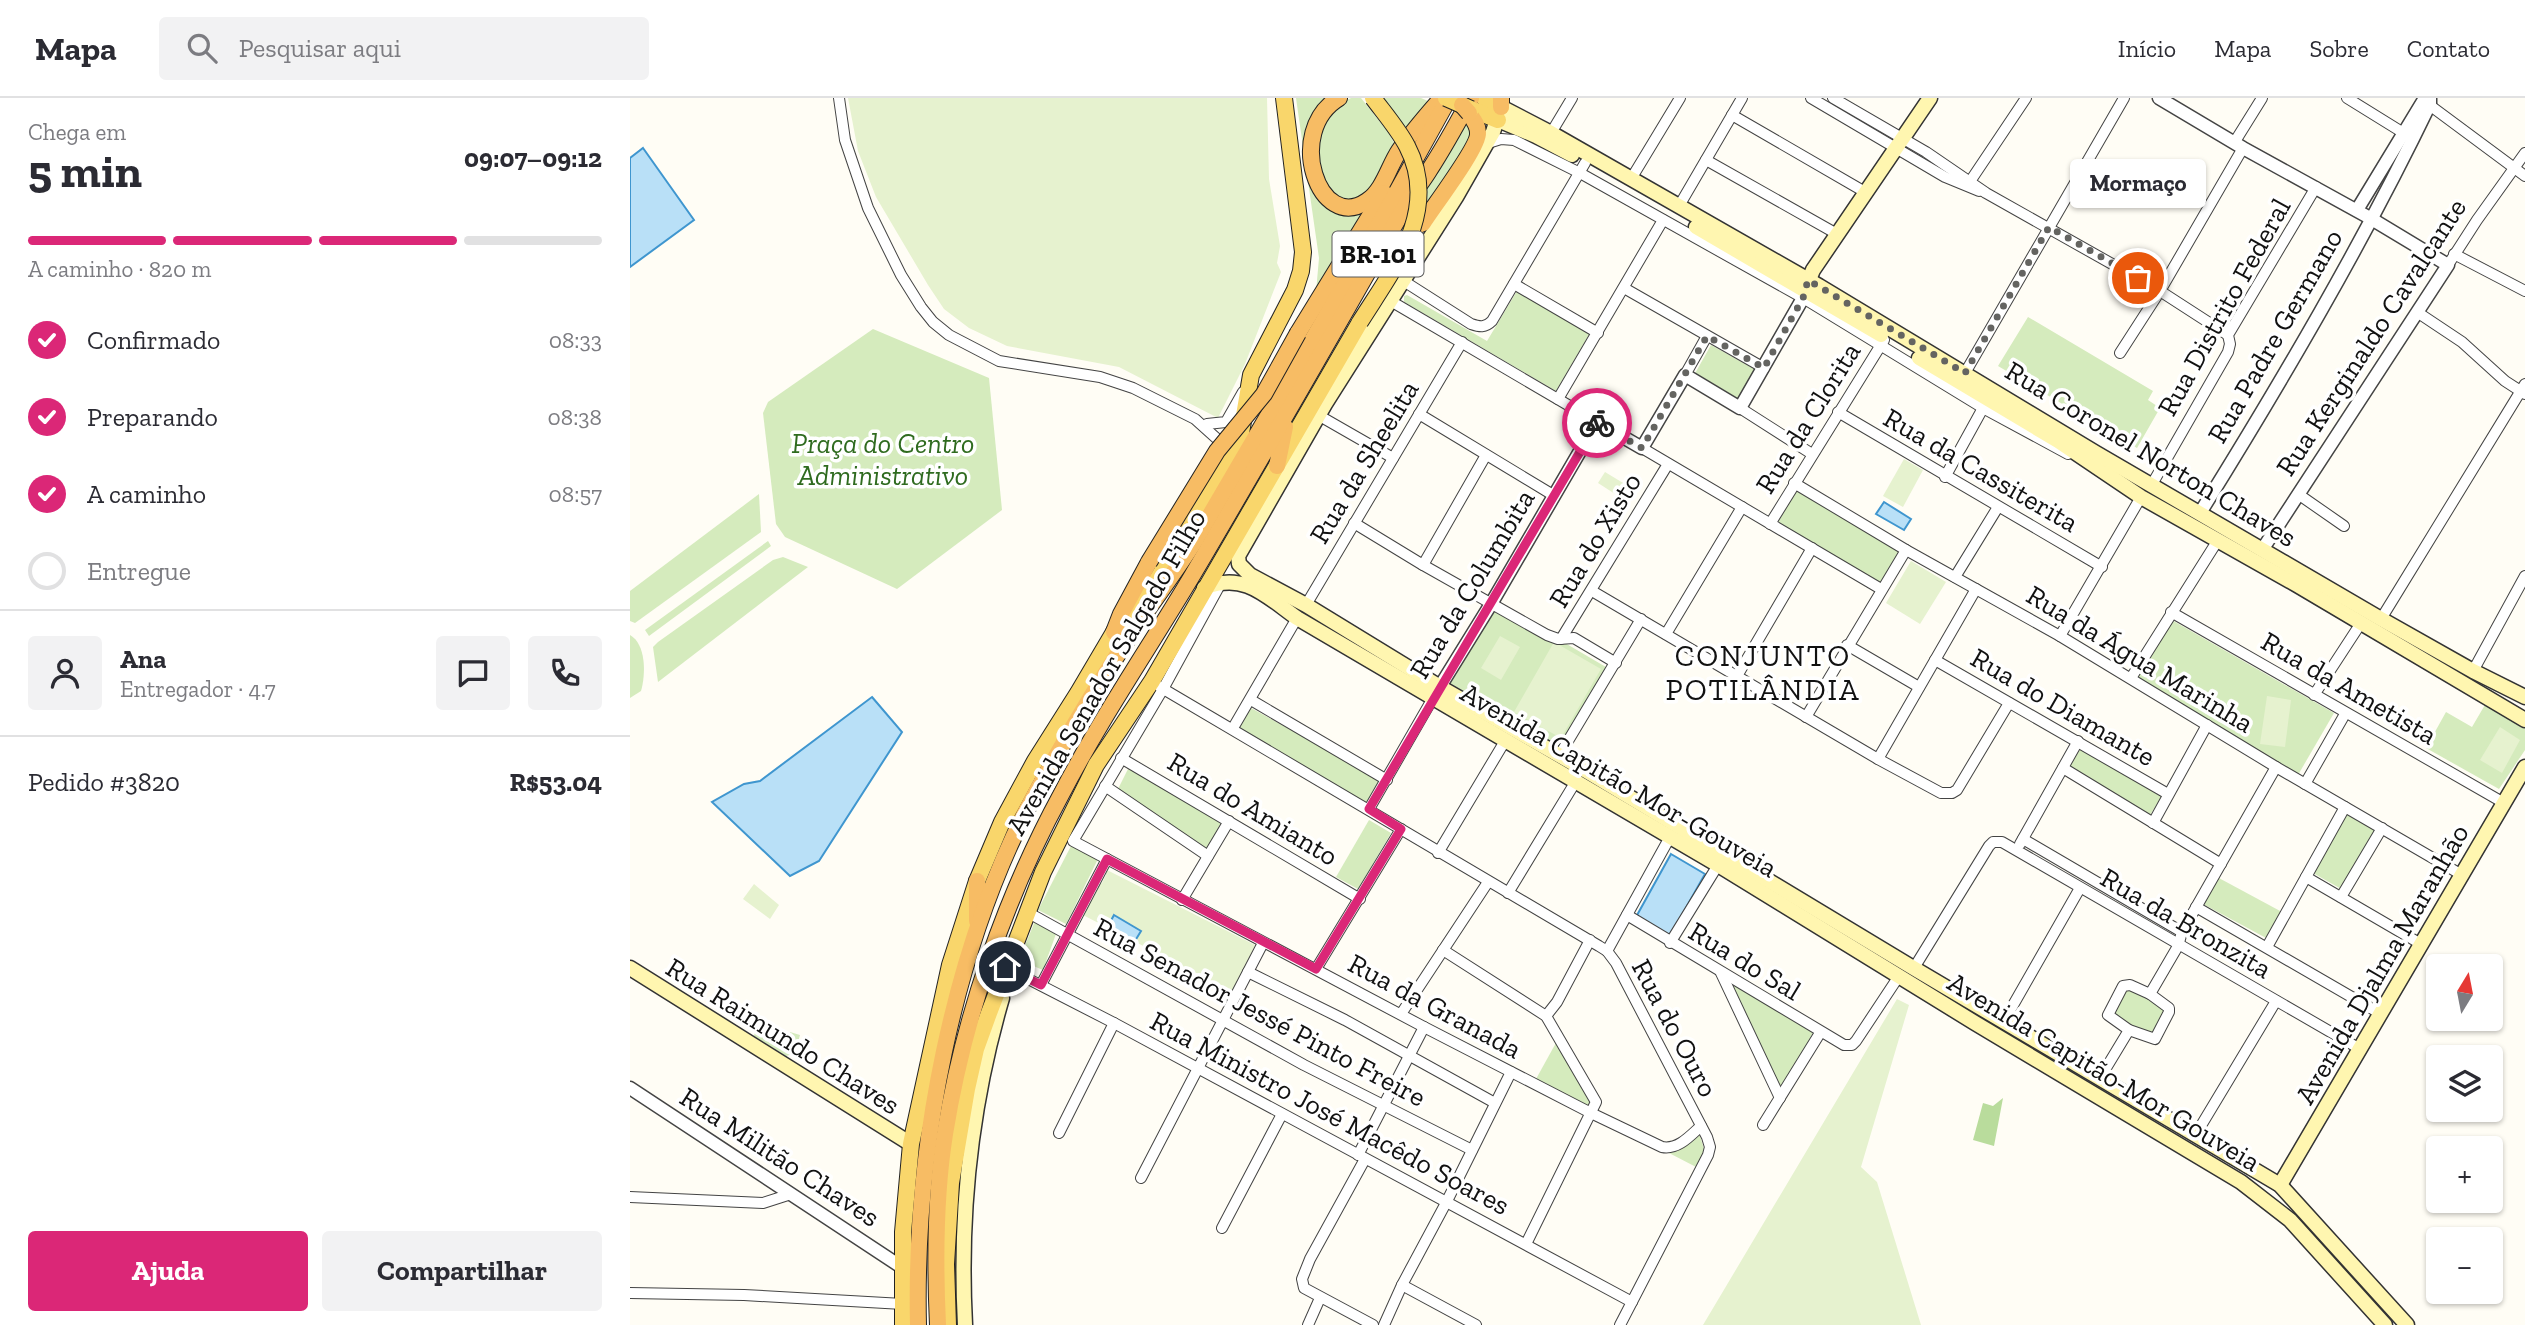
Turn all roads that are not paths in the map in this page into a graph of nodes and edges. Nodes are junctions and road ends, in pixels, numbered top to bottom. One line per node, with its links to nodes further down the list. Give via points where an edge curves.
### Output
1 (839, 98): 69 (street, via 845,140 868,208 901,275 933,322 999,361 1113,380)
2 (1284, 98): 59 (main road, Avenida Senador Salgado Filho, via 1303,252 1301,271)
3 (1339, 98): 17 (highway, via 1324,108 1312,132 1315,176 1330,200 1350,206 1374,195 1399,150)
4 (1373, 98): 64 (main road, Avenida Senador Salgado Filho, bridge, via 1407,146 1415,167 1420,192 1416,220)
5 (1572, 98): 20 (street)
6 (1680, 98): 30 (street)
7 (1742, 98): 19 (street)
8 (1811, 98): 22 (street)
9 (1833, 98): 22 (street)
10 (1930, 98): 22 (main road)
11 (2026, 98): 31 (street)
12 (2124, 98): 39 (street)
13 (2160, 98): 24 (street)
14 (2262, 98): 24 (street)
15 (2347, 98): 21 (street)
16 (2427, 100): 21 (street); 28 (street)
17 (1457, 102): 18 (main road, Rua Coronel Norton Chaves); 34 (highway, Avenida Senador Salgado Filho / BR-101, via 1441,152); 34 (highway, via 1476,124 1477,139 1419,225 1412,222); 112 (highway, Avenida Senador Salgado Filho / BR-101, via 1196,539); 114 (highway, bridge, via 1411,149 1264,394 1217,451 1149,562)
18 (1496, 106): 20 (main road, Rua Coronel Norton Chaves); 23 (main road, Avenida Senador Salgado Filho); 27 (main road, Rua Coronel Norton Chaves)
19 (1732, 115): 26 (street); 33 (street)
20 (1552, 133): 30 (main road, Rua Coronel Norton Chaves)
21 (2408, 136): 36 (street); 37 (street, Rua Padre Germano)
22 (1899, 143): 31 (street); 33 (main road)
23 (1485, 144): 27 (street, Rua Coronel Norton Chaves, via 1514,140); 42 (main road, Avenida Senador Salgado Filho)
24 (2239, 145): 32 (street); 46 (street)
25 (2525, 153): 28 (street, Rua Kerginaldo Cavalcante)
26 (1706, 160): 35 (street); 40 (street)
27 (1583, 168): 38 (street, Rua Coronel Norton Chaves); 43 (street); 45 (main road, Rua Coronel Norton Chaves)
28 (2514, 168): 29 (street); 41 (street, Rua Kerginaldo Cavalcante)
29 (2525, 176)
30 (1631, 179): 35 (main road, Rua Coronel Norton Chaves)
31 (1969, 184): 39 (street)
32 (2316, 187): 36 (street); 51 (street, Rua Distrito Federal)
33 (1865, 192): 40 (main road)
34 (1412, 195): 65 (highway, Avenida Senador Salgado Filho / BR-101)
35 (1678, 206): 45 (main road, Rua Coronel Norton Chaves)
36 (2357, 210): 37 (street)
37 (2370, 218): 41 (street); 87 (street, Rua Padre Germano, via 2316,320)
38 (1663, 220): 44 (street); 45 (street, Rua Coronel Norton Chaves)
39 (2049, 227): 46 (street); 57 (street)
40 (1837, 234): 45 (main road)
41 (2451, 259): 47 (street); 49 (street, Rua Kerginaldo Cavalcante)
42 (1402, 280): 43 (street, via 1479,327 1492,321); 48 (main road, Avenida Senador Salgado Filho)
43 (1514, 284): 50 (street)
44 (1625, 288): 50 (street); 52 (street)
45 (1805, 289): 53 (main road, Rua Coronel Norton Chaves); 56 (street); 57 (main road, Rua Coronel Norton Chaves)
46 (2160, 291): 51 (street); 55 (street)
47 (2525, 291)
48 (1389, 300): 54 (street); 64 (main road, Avenida Senador Salgado Filho)
49 (2417, 312): 60 (street, via 2462,342 2505,381); 82 (street, Rua Kerginaldo Cavalcante)
50 (1598, 333): 61 (street)
51 (2228, 335): 81 (street, Rua Distrito Federal, via 2228,352)
52 (1707, 336): 56 (street); 58 (street)
53 (1883, 341): 63 (street, Rua Coronel Norton Chaves); 66 (street, Rua da Clorita); 76 (main road, Rua Coronel Norton Chaves)
54 (1461, 342): 61 (street); 67 (street, Rua da Sheelita)
55 (2120, 353)
56 (1764, 368): 62 (street)
57 (1965, 373): 81 (main road, Rua Coronel Norton Chaves)
58 (1685, 375): 62 (street); 71 (street)
59 (1251, 376): 69 (street, via 1229,419); 70 (main road, Avenida Senador Salgado Filho)
60 (2524, 390): 111 (street)
61 (1558, 399): 68 (street)
62 (1740, 408): 73 (street)
63 (1983, 408): 76 (street, Rua Coronel Norton Chaves); 79 (street)
64 (1318, 410): 75 (street); 78 (main road, Avenida Senador Salgado Filho); 107 (main road, Avenida Senador Salgado Filho, via 1238,556 1250,575)
65 (1289, 412): 78 (highway); 240 (highway, Avenida Senador Salgado Filho / BR-101, via 1075,769 1008,909 963,1046 945,1136 937,1230)
66 (1838, 412): 73 (street, Rua da Clorita); 79 (street, Rua da Cassiterita)
67 (1419, 414): 74 (street); 75 (street, Rua da Sheelita)
68 (1597, 422): 71 (street); 83 (street, Rua da Columbita)
69 (1203, 423): 70 (street); 72 (street)
70 (1241, 433): 72 (main road, Avenida Senador Salgado Filho)
71 (1642, 448): 77 (street)
72 (1232, 453): 99 (main road, Avenida Senador Salgado Filho)
73 (1812, 454): 80 (street, Rua da Clorita)
74 (1486, 455): 83 (street); 95 (street)
75 (1392, 458): 88 (street, Rua da Sheelita)
76 (2088, 463): 81 (main road, Rua Coronel Norton Chaves)
77 (1668, 464): 84 (street); 105 (street, Rua do Xisto)
78 (1277, 466): 102 (main road, Avenida Senador Salgado Filho)
79 (1945, 477): 85 (street, Rua da Cassiterita)
80 (1794, 484): 89 (street, Rua da Clorita); 93 (street, Rua da Água Marinha)
81 (2146, 491): 86 (main road, Rua Coronel Norton Chaves); 96 (street, Rua Distrito Federal)
82 (2298, 494): 90 (street); 94 (street, Rua Kerginaldo Cavalcante)
83 (1553, 495): 106 (street, Rua da Columbita)
84 (1742, 507): 89 (street); 115 (street)
85 (1998, 507): 96 (street, Rua da Cassiterita); 98 (street)
86 (2179, 510): 87 (main road, Rua Coronel Norton Chaves); 91 (main road, Rua Coronel Norton Chaves)
87 (2200, 513): 94 (main road, Rua Coronel Norton Chaves)
88 (1354, 523): 95 (street); 107 (street, Rua da Sheelita)
89 (1770, 524): 92 (street)
90 (2344, 526)
91 (2218, 540): 100 (main road, Rua Coronel Norton Chaves); 108 (street)
92 (1812, 548): 103 (street); 122 (street)
93 (1906, 550): 98 (street, Rua da Água Marinha); 103 (street)
94 (2262, 550): 100 (main road, Rua Coronel Norton Chaves)
95 (1423, 565): 106 (street)
96 (2102, 567): 116 (street, Rua Distrito Federal)
97 (2525, 576): 121 (street)
98 (1955, 577): 104 (street, Rua da Água Marinha)
99 (1158, 578): 112 (highway); 114 (main road, Avenida Senador Salgado Filho)
100 (2301, 580): 111 (main road, Rua Coronel Norton Chaves); 113 (main road, Rua Coronel Norton Chaves)
101 (1222, 581): 102 (main road); 109 (main road, Avenida Capitão Mor-Gouveia, via 1251,587); 124 (street, Avenida Senador Salgado Filho)
102 (1204, 588): 124 (main road, Avenida Senador Salgado Filho)
103 (1881, 589): 118 (street)
104 (1976, 589): 116 (street, Rua da Água Marinha); 119 (street)
105 (1592, 591): 110 (street); 117 (street, Rua do Xisto)
106 (1491, 604): 117 (street); 126 (street, Rua da Columbita)
107 (1306, 605): 126 (main road)
108 (2171, 612): 123 (street); 127 (street, Rua da Ametista)
109 (1297, 618): 126 (main road, Avenida Capitão Mor-Gouveia); 129 (street)
110 (1641, 620): 115 (street); 120 (street)
111 (2381, 620): 121 (main road, Rua Coronel Norton Chaves)
112 (1140, 621): 178 (highway, Avenida Senador Salgado Filho / BR-101, via 1035,795)
113 (2361, 623): 127 (street); 133 (main road, Rua Coronel Norton Chaves)
114 (1114, 632): 167 (main road, Avenida Senador Salgado Filho, via 1019,789)
115 (1666, 634): 122 (street)
116 (2060, 636): 123 (street, Rua da Água Marinha)
117 (1561, 639): 120 (street, via 1578,640)
118 (1847, 645): 125 (street); 132 (street)
119 (1935, 660): 125 (street); 130 (street, Rua do Diamante)
120 (1616, 663): 138 (street)
121 (2473, 671): 128 (main road, Rua Coronel Norton Chaves)
122 (1737, 676): 132 (street)
123 (2131, 678): 134 (street, Rua da Água Marinha)
124 (1157, 685): 135 (street); 139 (street, Avenida Senador Salgado Filho); 176 (main road, Avenida Senador Salgado Filho, via 1096,765)
125 (1919, 687): 140 (street)
126 (1436, 692): 136 (main road, Avenida Capitão Mor-Gouveia); 138 (main road); 144 (street, Rua da Columbita)
127 (2314, 695): 131 (street, Rua da Ametista)
128 (2525, 697)
129 (1251, 699): 135 (street); 144 (street)
130 (2009, 703): 137 (street, Rua do Diamante); 140 (street, via 1956,791 1935,791)
131 (2345, 714): 146 (street); 149 (street, Rua da Ametista)
132 (1806, 717): 140 (street)
133 (2525, 720)
134 (2207, 725): 141 (street, Rua da Água Marinha); 148 (street)
135 (1233, 729): 151 (street)
136 (1505, 741): 145 (main road, Avenida Capitão Mor-Gouveia); 160 (street)
137 (2078, 741): 143 (street); 148 (street, Rua do Diamante)
138 (1559, 756): 169 (main road)
139 (1121, 758): 147 (street, Avenida Senador Salgado Filho); 152 (street, Rua do Amianto)
140 (1878, 759)
141 (2276, 767): 146 (street, Rua da Água Marinha); 163 (street)
142 (2525, 767): 149 (main road, Avenida Djalma Maranhão)
143 (2063, 768): 153 (street); 157 (street)
144 (1387, 780): 151 (street, Rua da Columbita)
145 (1576, 781): 156 (main road, Avenida Capitão Mor-Gouveia); 171 (street)
146 (2305, 783): 150 (street, Rua da Água Marinha)
147 (1105, 786): 158 (street, Avenida Senador Salgado Filho); 161 (street)
148 (2168, 794): 153 (street)
149 (2504, 803): 165 (main road, Avenida Djalma Maranhão)
150 (2345, 807): 154 (street, Rua da Água Marinha); 166 (street)
151 (1369, 809): 155 (street)
152 (1229, 821): 161 (street); 173 (street, Rua do Amianto)
153 (2152, 822): 163 (street)
154 (2382, 828): 165 (street, Rua da Água Marinha); 172 (street)
155 (1401, 829): 160 (street); 173 (street)
156 (1670, 837): 164 (main road, Avenida Capitão Mor-Gouveia); 177 (street)
157 (2023, 839): 159 (street); 179 (street, Rua da Bronzita)
158 (1073, 841): 162 (street, Rua da Granada)
159 (2017, 849): 170 (street, Rua da Bronzita); 192 (street, Rua da Bronzita, via 2002,842 1989,846)
160 (1438, 853): 168 (street)
161 (1208, 856): 174 (street)
162 (1107, 859): 174 (street, Rua da Granada); 180 (street)
163 (2221, 864): 175 (street)
164 (1718, 865): 169 (main road, Avenida Capitão Mor-Gouveia); 183 (street)
165 (2462, 875): 184 (main road, Avenida Djalma Maranhão)
166 (2306, 877): 172 (street); 186 (street)
167 (976, 881): 178 (highway); 222 (main road, Avenida Senador Salgado Filho, via 950,965)
168 (1488, 881): 171 (street); 187 (street)
169 (1767, 887): 192 (main road, Avenida Capitão Mor-Gouveia)
170 (2080, 888): 185 (street, Rua da Bronzita); 202 (street)
171 (1508, 893): 181 (street)
172 (2341, 897): 184 (street)
173 (1360, 899): 191 (street)
174 (1182, 900): 182 (street, Rua da Granada)
175 (2196, 907): 179 (street); 186 (street)
176 (1027, 912): 180 (street, Rua Senador Jessé Pinto Freire); 189 (main road, Avenida Senador Salgado Filho)
177 (1627, 915): 183 (street, Rua do Sal); 188 (street)
178 (977, 930): 239 (highway, Avenida Senador Salgado Filho / BR-101, via 949,1033 926,1155 918,1244)
179 (2182, 932): 185 (street)
180 (1066, 934): 195 (street); 201 (street, Rua Senador Jessé Pinto Freire)
181 (1590, 940): 188 (street); 200 (street)
182 (1263, 943): 191 (street, Rua da Granada); 193 (street)
183 (1670, 943): 194 (street, Rua do Sal)
184 (2421, 944): 199 (main road, Avenida Djalma Maranhão)
185 (2178, 946): 196 (street); 197 (street, Rua da Bronzita)
186 (2267, 947): 199 (street)
187 (1443, 950): 198 (street); 200 (street)
188 (1607, 951): 219 (street, Rua do Ouro, via 1630,986)
189 (1009, 963): 195 (street, Rua Ministro José Macêdo Soares); 241 (main road, Avenida Senador Salgado Filho, via 976,1049 959,1134 948,1227); 242 (main road, via 971,1151 963,1229)
190 (630, 968): 222 (main road, Rua Raimundo Chaves)
191 (1316, 969): 198 (street, Rua da Granada)
192 (1908, 969): 202 (main road, Avenida Capitão Mor-Gouveia); 206 (street, Rua do Sal, via 1852,1045); 248 (main road, Avenida Capitão-Mor Gouveia, via 1975,1023 2274,1205)
193 (1248, 972): 201 (street); 208 (street)
194 (1721, 973): 206 (street, Rua do Sal); 213 (street)
195 (1041, 985): 203 (street, Rua Ministro José Macêdo Soares)
196 (2150, 994): 205 (street, via 2170,1009 2156,1039); 205 (street, via 2123,986 2108,1015)
197 (2276, 1002): 207 (street, Rua da Bronzita); 221 (street)
198 (1401, 1014): 204 (street, Rua da Granada)
199 (2381, 1014): 207 (main road, Avenida Djalma Maranhão)
200 (1546, 1016): 216 (street, via 1596,1102)
201 (1223, 1020): 209 (street); 215 (street, Rua Senador Jessé Pinto Freire)
202 (2004, 1021): 211 (main road, Avenida Capitão Mor-Gouveia)
203 (1114, 1023): 209 (street, Rua Ministro José Macêdo Soares); 220 (street)
204 (1424, 1027): 208 (street); 210 (street, Rua da Granada)
205 (2129, 1030): 211 (street)
206 (1820, 1033): 213 (street)
207 (2360, 1049): 226 (main road, Avenida Djalma Maranhão)
208 (1409, 1056): 214 (street); 215 (street)
209 (1198, 1068): 217 (street, Rua Ministro José Macêdo Soares); 225 (street)
210 (1511, 1072): 214 (street); 216 (street, Rua da Granada)
211 (2100, 1078): 221 (main road, Avenida Capitão Mor-Gouveia)
212 (630, 1088): 227 (street, Rua Militão Chaves)
213 (1780, 1098): 218 (street)
214 (1495, 1103): 223 (street)
215 (1383, 1105): 223 (street, Rua Senador Jessé Pinto Freire); 224 (street)
216 (1591, 1113): 219 (street, Rua da Granada, via 1667,1148 1677,1146); 231 (street)
217 (1282, 1114): 224 (street, Rua Ministro José Macêdo Soares); 230 (street)
218 (1763, 1125)
219 (1701, 1126): 236 (street, Rua do Ouro, via 1709,1143 1708,1155)
220 (1059, 1133)
221 (2196, 1134): 226 (main road, Avenida Capitão Mor-Gouveia)
222 (911, 1144): 232 (main road, Avenida Senador Salgado Filho)
223 (1472, 1150): 229 (street)
224 (1362, 1157): 229 (street, Rua Ministro José Macêdo Soares); 235 (street, via 1303,1275 1304,1289)
225 (1141, 1178)
226 (2280, 1185): 249 (main road, Avenida Capitão Mor-Gouveia)
227 (791, 1194): 228 (street, via 764,1203); 232 (street, Rua Militão Chaves)
228 (630, 1197)
229 (1447, 1201): 231 (street, Rua Ministro José Macêdo Soares); 233 (street)
230 (1222, 1228)
231 (1526, 1244): 236 (street, Rua Ministro José Macêdo Soares)
232 (902, 1268): 237 (main road, Avenida Senador Salgado Filho)
233 (1402, 1285): 245 (street); 246 (street)
234 (630, 1293): 237 (street)
235 (1320, 1298): 243 (street); 244 (street)
236 (1632, 1302): 247 (street, Rua do Ouro)
237 (903, 1304): 238 (main road, Avenida Senador Salgado Filho)
238 (903, 1325)
239 (918, 1325)
240 (938, 1325)
241 (948, 1325)
242 (965, 1325)
243 (1308, 1325)
244 (1373, 1325)
245 (1384, 1325)
246 (1476, 1325)
247 (1620, 1325)
248 (2385, 1325)
249 (2407, 1325)

